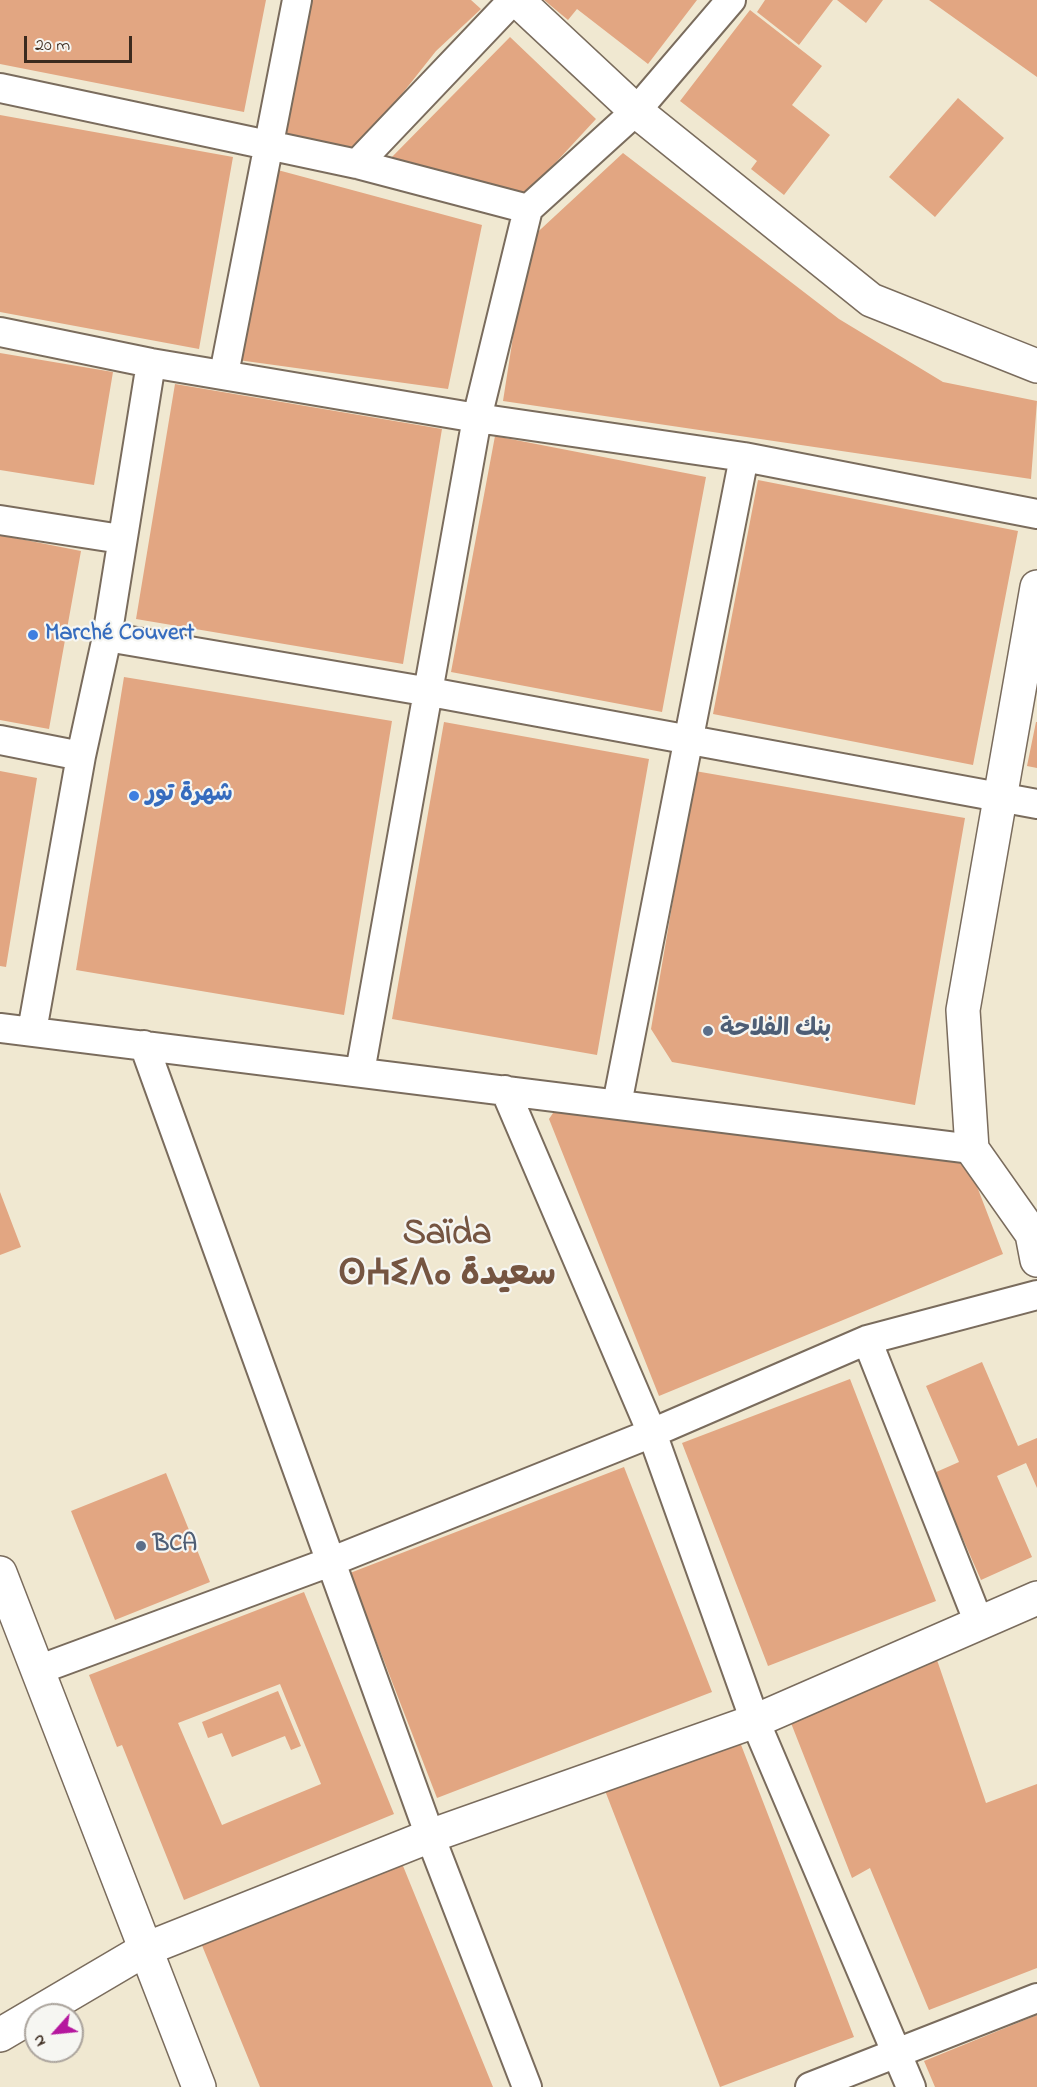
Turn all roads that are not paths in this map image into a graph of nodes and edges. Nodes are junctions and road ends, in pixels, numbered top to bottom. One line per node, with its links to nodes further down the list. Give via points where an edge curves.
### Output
1 (297, 0): 6 (street)
2 (515, 0): 5 (street); 7 (street)
3 (731, 0): 5 (street)
4 (0, 88): 6 (street)
5 (636, 111): 8 (street); 11 (street, via 871,300)
6 (267, 144): 7 (street); 12 (street)
7 (357, 164): 8 (street)
8 (528, 209): 13 (street)
9 (0, 332): 10 (street)
10 (151, 363): 12 (street); 17 (street)
11 (1037, 366)
12 (224, 374): 13 (street)
13 (477, 418): 14 (street); 20 (street)
14 (744, 457): 15 (street); 22 (street)
15 (1037, 514)
16 (0, 520): 17 (street)
17 (121, 539): 19 (street)
18 (1037, 587): 24 (street)
19 (107, 637): 20 (street); 23 (street)
20 (430, 692): 22 (street); 29 (street)
21 (0, 740): 23 (street)
22 (688, 740): 24 (street); 31 (street)
23 (81, 756): 27 (street)
24 (1002, 796): 25 (street); 32 (street, via 963,1010)
25 (1037, 804)
26 (0, 1028): 27 (street)
27 (32, 1031): 28 (street)
28 (144, 1045): 29 (street); 37 (street)
29 (360, 1072): 30 (street)
30 (505, 1090): 31 (street); 36 (street)
31 (617, 1104): 32 (street)
32 (972, 1149): 33 (street)
33 (1035, 1240)
34 (1037, 1295): 35 (street)
35 (867, 1340): 36 (street); 40 (street)
36 (652, 1433): 37 (street); 42 (street)
37 (330, 1562): 41 (street); 43 (street)
38 (0, 1573): 41 (street)
39 (1037, 1598): 40 (street)
40 (979, 1623): 42 (street)
41 (38, 1670): 44 (street)
42 (755, 1721): 43 (street); 47 (street)
43 (430, 1836): 44 (street); 49 (street)
44 (146, 1949): 46 (street); 48 (street)
45 (1037, 1998): 47 (street)
46 (0, 2035)
47 (898, 2053): 50 (street); 51 (street)
48 (200, 2087)
49 (527, 2087)
50 (810, 2087)
51 (911, 2087)

